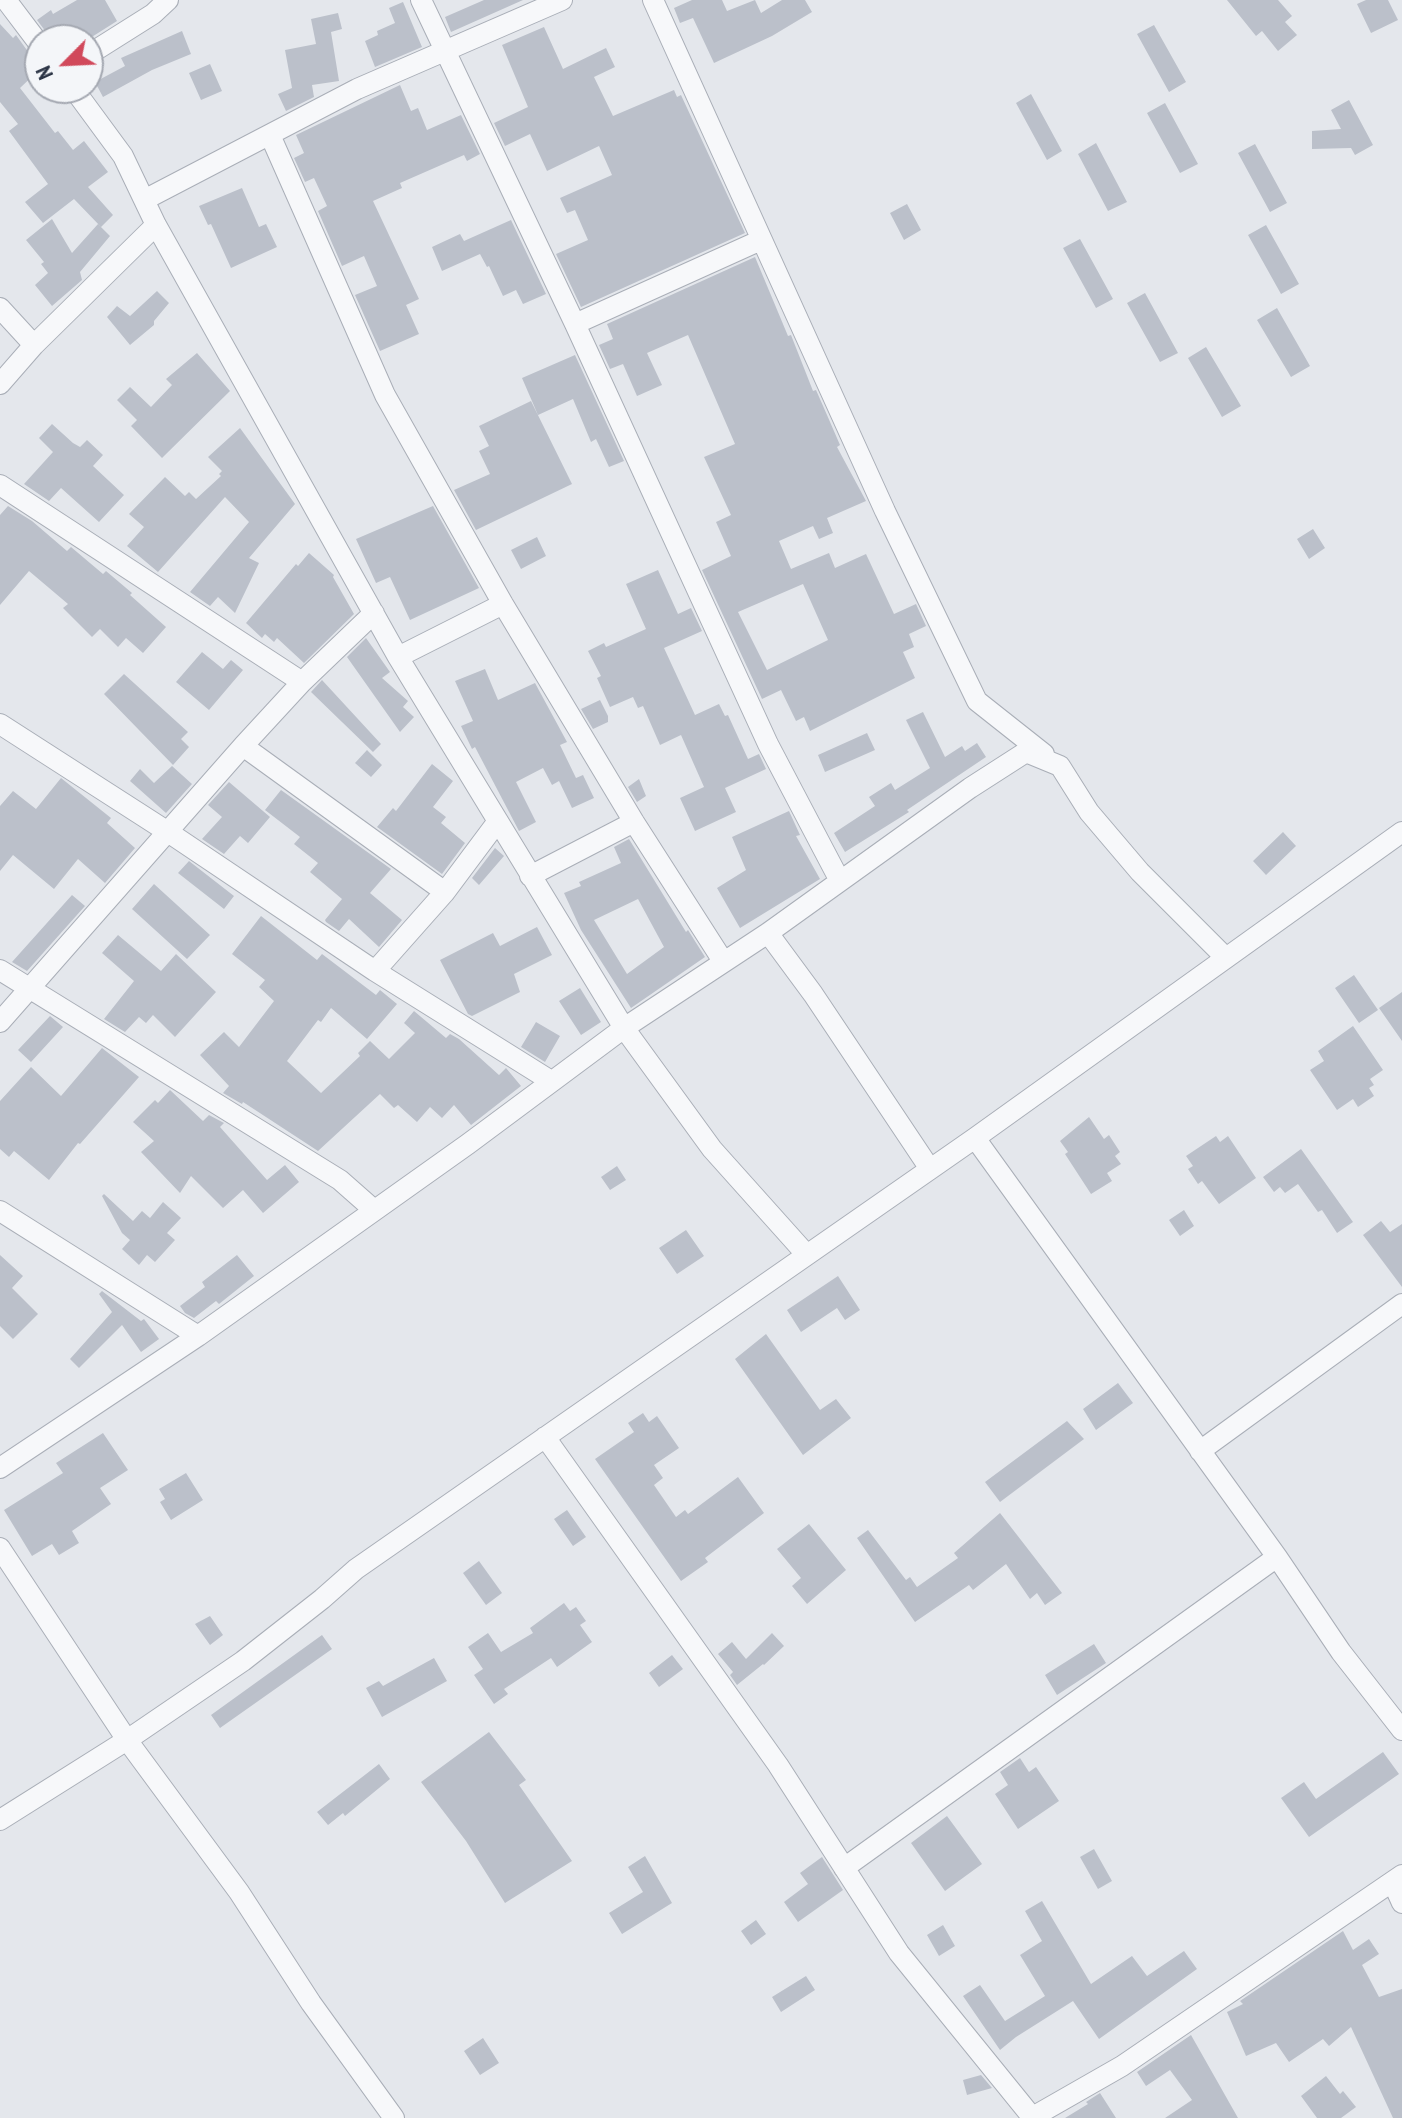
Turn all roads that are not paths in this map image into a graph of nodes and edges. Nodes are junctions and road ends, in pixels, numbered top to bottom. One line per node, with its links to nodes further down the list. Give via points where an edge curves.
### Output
1 (6, 0): 6 (street)
2 (168, 0): 7 (street)
3 (421, 0): 8 (street)
4 (562, 0): 8 (street)
5 (653, 0): 13 (street)
6 (24, 24)
7 (104, 45)
8 (446, 52): 10 (street, via 357,89); 15 (street)
9 (85, 104): 11 (street, via 123,156)
10 (270, 135): 11 (street); 19 (street, via 385,395)
11 (144, 200): 12 (street)
12 (156, 225): 16 (street); 20 (street)
13 (761, 240): 15 (street); 25 (street, via 977,701)
14 (0, 308): 16 (street)
15 (575, 324): 31 (street, via 768,744)
16 (34, 345): 17 (street)
17 (0, 384)
18 (0, 485): 22 (street)
19 (503, 604): 21 (street); 27 (street)
20 (374, 613): 21 (street); 22 (street)
21 (398, 657): 26 (street)
22 (302, 682): 24 (street)
23 (0, 724): 28 (street)
24 (243, 746): 28 (street); 32 (street)
25 (1060, 766): 31 (street, via 1026,752); 34 (street, via 1089,812 1140,872)
26 (498, 821): 30 (street); 32 (street)
27 (634, 822): 30 (street); 35 (street)
28 (168, 832): 37 (street); 38 (street)
29 (1402, 832): 34 (street)
30 (530, 876): 40 (street)
31 (840, 881): 33 (street)
32 (445, 892): 37 (street)
33 (768, 933): 35 (street); 43 (street)
34 (1226, 958): 42 (street)
35 (723, 961): 40 (street)
36 (0, 970): 38 (street)
37 (375, 971): 41 (street)
38 (31, 988): 39 (street); 44 (street, via 340,1180)
39 (0, 1022)
40 (624, 1028): 41 (street); 46 (street, via 712,1149)
41 (551, 1081): 44 (street)
42 (975, 1138): 43 (street); 50 (street)
43 (930, 1169): 46 (street)
44 (374, 1210): 48 (street)
45 (0, 1211): 48 (street)
46 (806, 1254): 49 (street)
47 (1402, 1304): 50 (street)
48 (198, 1336): 51 (street)
49 (545, 1437): 55 (street, via 356,1569 243,1661); 57 (street, via 778,1765)
50 (1200, 1451): 53 (street)
51 (0, 1468)
52 (0, 1549): 55 (street)
53 (1277, 1557): 54 (street); 57 (street)
54 (1402, 1730)
55 (127, 1740): 56 (street); 60 (street)
56 (0, 1820)
57 (844, 1868): 61 (street, via 899,1953)
58 (1397, 1879): 59 (street); 61 (street, via 1122,2066)
59 (1402, 1903)
60 (394, 2118)
61 (1032, 2118)

